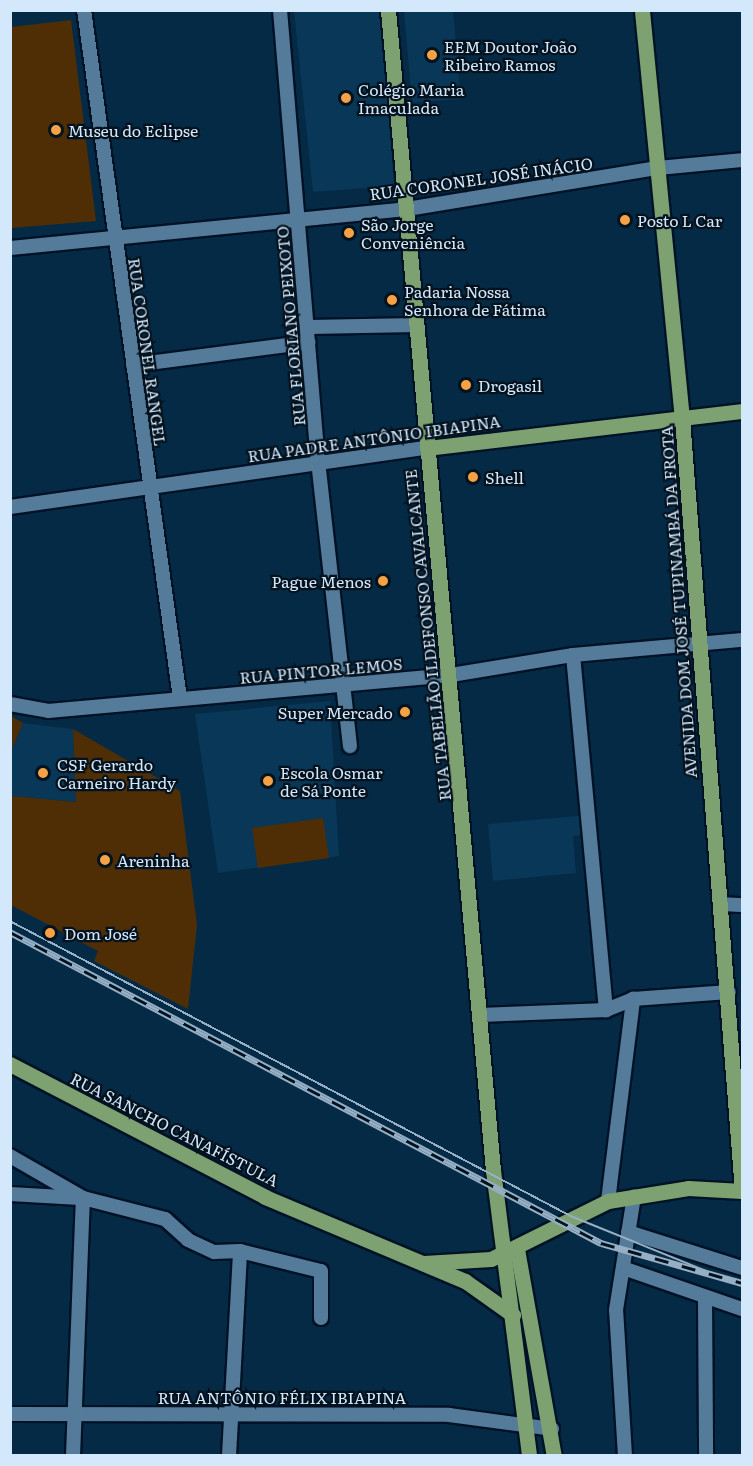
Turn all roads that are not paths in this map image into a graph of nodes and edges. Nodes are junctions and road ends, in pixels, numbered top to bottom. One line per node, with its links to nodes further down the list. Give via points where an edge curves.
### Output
1 (84, 10): 9 (street, RUA CORONEL RANGEL)
2 (280, 10): 8 (street, RUA FLORIANO PEIXOTO)
3 (388, 10): 7 (main road, RUA TABELIÃO ILDEFONSO CAVALCANTE)
4 (642, 10): 6 (main road, AVENIDA DOM JOSÉ TUPINAMBÁ DA FROTA)
5 (742, 160): 6 (street, RUA CORONEL JOSÉ INÁCIO)
6 (658, 168): 7 (street, RUA CORONEL JOSÉ INÁCIO); 16 (main road, AVENIDA DOM JOSÉ TUPINAMBÁ DA FROTA)
7 (407, 209): 8 (street, RUA CORONEL JOSÉ INÁCIO); 11 (main road, RUA TABELIÃO ILDEFONSO CAVALCANTE)
8 (298, 218): 9 (street, RUA CORONEL JOSÉ INÁCIO); 12 (street, RUA FLORIANO PEIXOTO)
9 (116, 238): 10 (street, RUA CORONEL JOSÉ INÁCIO); 14 (street, RUA CORONEL RANGEL)
10 (10, 248)
11 (417, 325): 12 (street); 17 (main road, RUA TABELIÃO ILDEFONSO CAVALCANTE)
12 (308, 327): 13 (street, RUA FLORIANO PEIXOTO)
13 (309, 342): 14 (street); 18 (street, RUA FLORIANO PEIXOTO)
14 (133, 364): 19 (street, RUA CORONEL RANGEL)
15 (742, 411): 16 (main road, RUA PADRE ANTÔNIO IBIAPINA)
16 (682, 419): 17 (main road, RUA PADRE ANTÔNIO IBIAPINA); 22 (main road, AVENIDA DOM JOSÉ TUPINAMBÁ DA FROTA)
17 (427, 448): 18 (street, RUA PADRE ANTÔNIO IBIAPINA); 24 (main road, RUA TABELIÃO ILDEFONSO CAVALCANTE)
18 (318, 461): 19 (street, RUA PADRE ANTÔNIO IBIAPINA); 25 (street, RUA FLORIANO PEIXOTO)
19 (150, 489): 20 (street, RUA PADRE ANTÔNIO IBIAPINA); 26 (street, RUA CORONEL RANGEL)
20 (10, 507)
21 (742, 640): 22 (street, RUA PINTOR LEMOS)
22 (698, 645): 23 (street, RUA PINTOR LEMOS); 29 (main road, AVENIDA DOM JOSÉ TUPINAMBÁ DA FROTA)
23 (573, 655): 24 (street, RUA PINTOR LEMOS); 33 (street)
24 (451, 675): 25 (street, RUA PINTOR LEMOS); 34 (main road, RUA TABELIÃO ILDEFONSO CAVALCANTE)
25 (343, 685): 26 (street, RUA PINTOR LEMOS); 28 (street, RUA FLORIANO PEIXOTO)
26 (180, 698): 27 (street, RUA PINTOR LEMOS, via 48,711)
27 (10, 704)
28 (350, 746)
29 (721, 904): 30 (street); 31 (main road, AVENIDA DOM JOSÉ TUPINAMBÁ DA FROTA)
30 (742, 905)
31 (729, 992): 32 (street); 36 (main road, AVENIDA DOM JOSÉ TUPINAMBÁ DA FROTA)
32 (633, 999): 33 (street); 42 (street)
33 (606, 1010): 34 (street)
34 (480, 1015): 45 (main road, RUA TABELIÃO ILDEFONSO CAVALCANTE)
35 (10, 1064): 46 (main road, RUA SANCHO CANAFÍSTULA, via 203,1167)
36 (740, 1086): 38 (main road, AVENIDA DOM JOSÉ TUPINAMBÁ DA FROTA)
37 (10, 1156): 41 (street)
38 (742, 1191): 40 (main road, via 705,1187)
39 (10, 1194): 41 (street)
40 (634, 1196): 42 (main road); 43 (street)
41 (83, 1198): 44 (street, via 165,1219 188,1240 214,1252); 55 (street)
42 (608, 1201): 45 (main road, via 571,1216)
43 (628, 1232): 47 (street); 48 (street)
44 (240, 1251): 52 (street, via 321,1271); 53 (street)
45 (510, 1252): 46 (main road); 51 (main road); 57 (main road)
46 (424, 1263): 51 (main road, RUA SANCHO CANAFÍSTULA, via 482,1290)
47 (623, 1268): 49 (street); 62 (street, via 616,1326)
48 (742, 1268)
49 (705, 1299): 50 (street); 63 (street)
50 (742, 1309)
51 (513, 1315): 56 (main road)
52 (321, 1318)
53 (229, 1413): 55 (street, RUA ANTÔNIO FÉLIX IBIAPINA); 56 (street, RUA ANTÔNIO FÉLIX IBIAPINA, via 449,1415); 59 (street)
54 (10, 1414): 55 (street, RUA ANTÔNIO FÉLIX IBIAPINA)
55 (74, 1414): 58 (street)
56 (527, 1424): 57 (street, RUA ANTÔNIO FÉLIX IBIAPINA); 60 (main road)
57 (552, 1429): 61 (main road)
58 (73, 1455)
59 (229, 1455)
60 (529, 1455)
61 (554, 1455)
62 (625, 1455)
63 (706, 1455)

